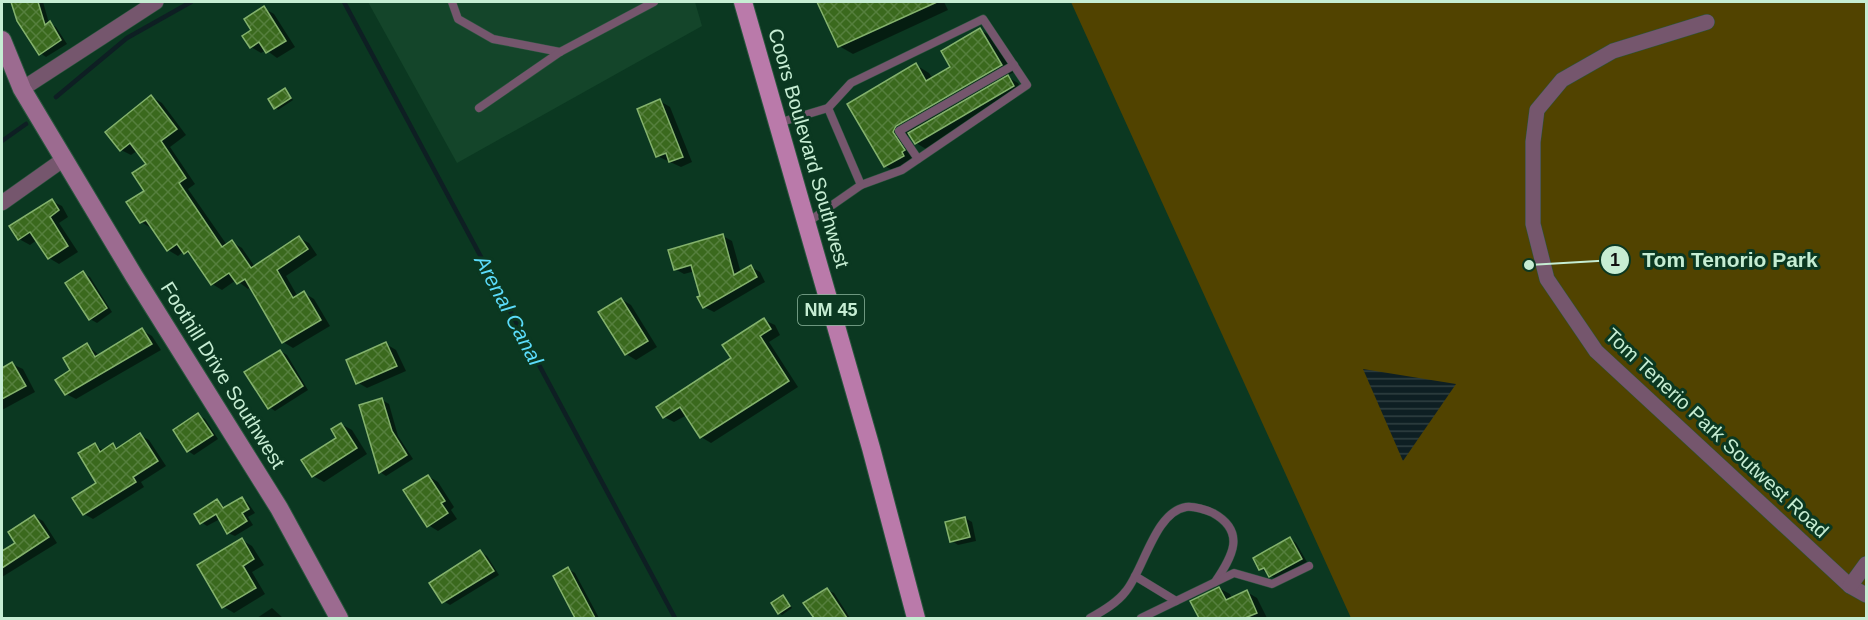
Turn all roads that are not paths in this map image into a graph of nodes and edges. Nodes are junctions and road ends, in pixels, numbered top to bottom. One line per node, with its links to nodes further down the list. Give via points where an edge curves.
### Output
1 (156, 2): 9 (street)
2 (452, 2): 7 (lane, via 458,19 493,39)
3 (654, 2): 7 (lane)
4 (743, 2): 12 (main road, Coors Boulevard Southwest / NM 45)
5 (1707, 22): 22 (street, Tom Tenerio Park Soutwest Road, via 1613,51 1562,80 1537,110 1533,224 1547,279 1596,351)
6 (2, 40): 9 (street)
7 (560, 52): 10 (lane)
8 (1014, 65): 11 (lane, via 983,19 850,82); 14 (lane, via 1027,85); 14 (lane, via 898,131)
9 (22, 89): 13 (street, Foothill Drive Southwest)
10 (479, 108)
11 (828, 108): 12 (lane); 15 (lane)
12 (778, 123): 17 (main road, Coors Boulevard Southwest / NM 45)
13 (64, 159): 16 (street); 25 (street, Foothill Drive Southwest, via 279,508)
14 (918, 159): 15 (lane, via 902,170)
15 (861, 185): 17 (lane)
16 (2, 203)
17 (807, 222): 26 (main road, Coors Boulevard Southwest / NM 45)
18 (1866, 564): 22 (street)
19 (1309, 566): 21 (lane, via 1272,584 1234,573)
20 (1135, 576): 21 (lane, via 1156,533 1169,516 1186,507 1208,510 1225,520 1234,537 1228,563); 24 (lane); 27 (lane, via 1109,608)
21 (1215, 582): 24 (lane)
22 (1850, 586): 23 (street, Tom Tenerio Park Soutwest Road)
23 (1866, 595)
24 (1176, 601): 28 (lane)
25 (339, 618)
26 (916, 618)
27 (1090, 618)
28 (1141, 618)

